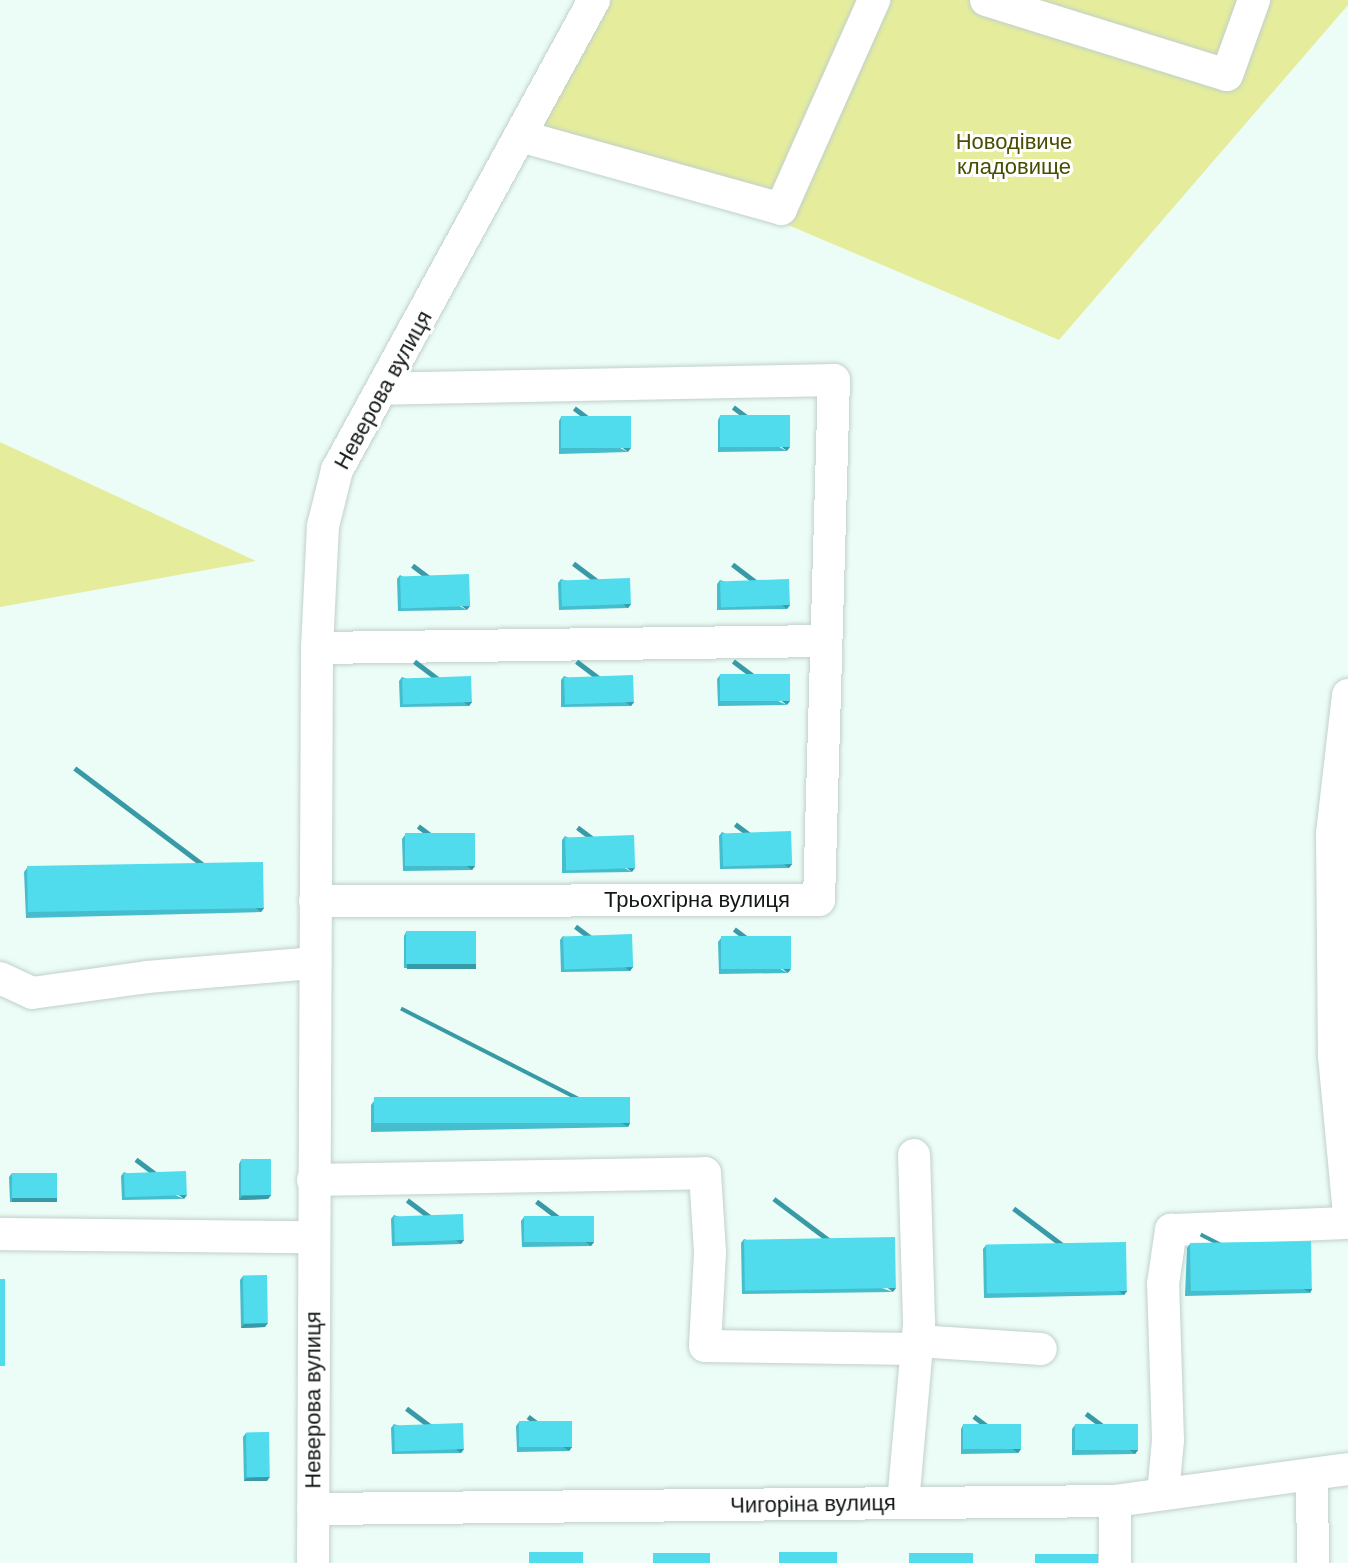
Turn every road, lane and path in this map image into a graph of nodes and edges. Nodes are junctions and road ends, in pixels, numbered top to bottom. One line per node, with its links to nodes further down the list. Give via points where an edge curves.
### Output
1 (594, 0): 6 (street, Неверова вулиця)
2 (874, 0): 6 (street, via 781,209)
3 (986, 0): 5 (street)
4 (1254, 0): 5 (street, via 1227,75)
5 (1049, 9)
6 (520, 136): 7 (street, Неверова вулиця)
7 (385, 389): 8 (street, Трьохгірна вулиця, via 834,380); 9 (street, Неверова вулиця, via 337,470 326,512)
8 (825, 641): 9 (street); 11 (street, Трьохгірна вулиця, via 819,900)
9 (317, 648): 11 (street, Неверова вулиця)
10 (1348, 695): 16 (street, via 1332,834 1334,1056)
11 (315, 901): 12 (street, Неверова вулиця)
12 (315, 963): 13 (street, via 32,993); 15 (street, Неверова вулиця)
13 (0, 978)
14 (914, 1155): 20 (street)
15 (313, 1180): 19 (street, Неверова вулиця); 20 (street, via 705,1173 710,1253 705,1346)
16 (1348, 1204)
17 (1348, 1223): 24 (street, via 1171,1230 1163,1284 1168,1440)
18 (0, 1234): 19 (street)
19 (312, 1237): 27 (street, Неверова вулиця)
20 (917, 1345): 21 (street); 26 (street)
21 (1041, 1349)
22 (1348, 1469): 23 (street, Чигоріна вулиця)
23 (1312, 1474): 24 (street, Чигоріна вулиця); 30 (street)
24 (1163, 1494): 25 (street, Чигоріна вулиця)
25 (1115, 1501): 26 (street, Чигоріна вулиця); 29 (street)
26 (903, 1503): 27 (street, Чигоріна вулиця)
27 (313, 1509): 28 (street, Неверова вулиця)
28 (313, 1563)
29 (1115, 1563)
30 (1313, 1563)

